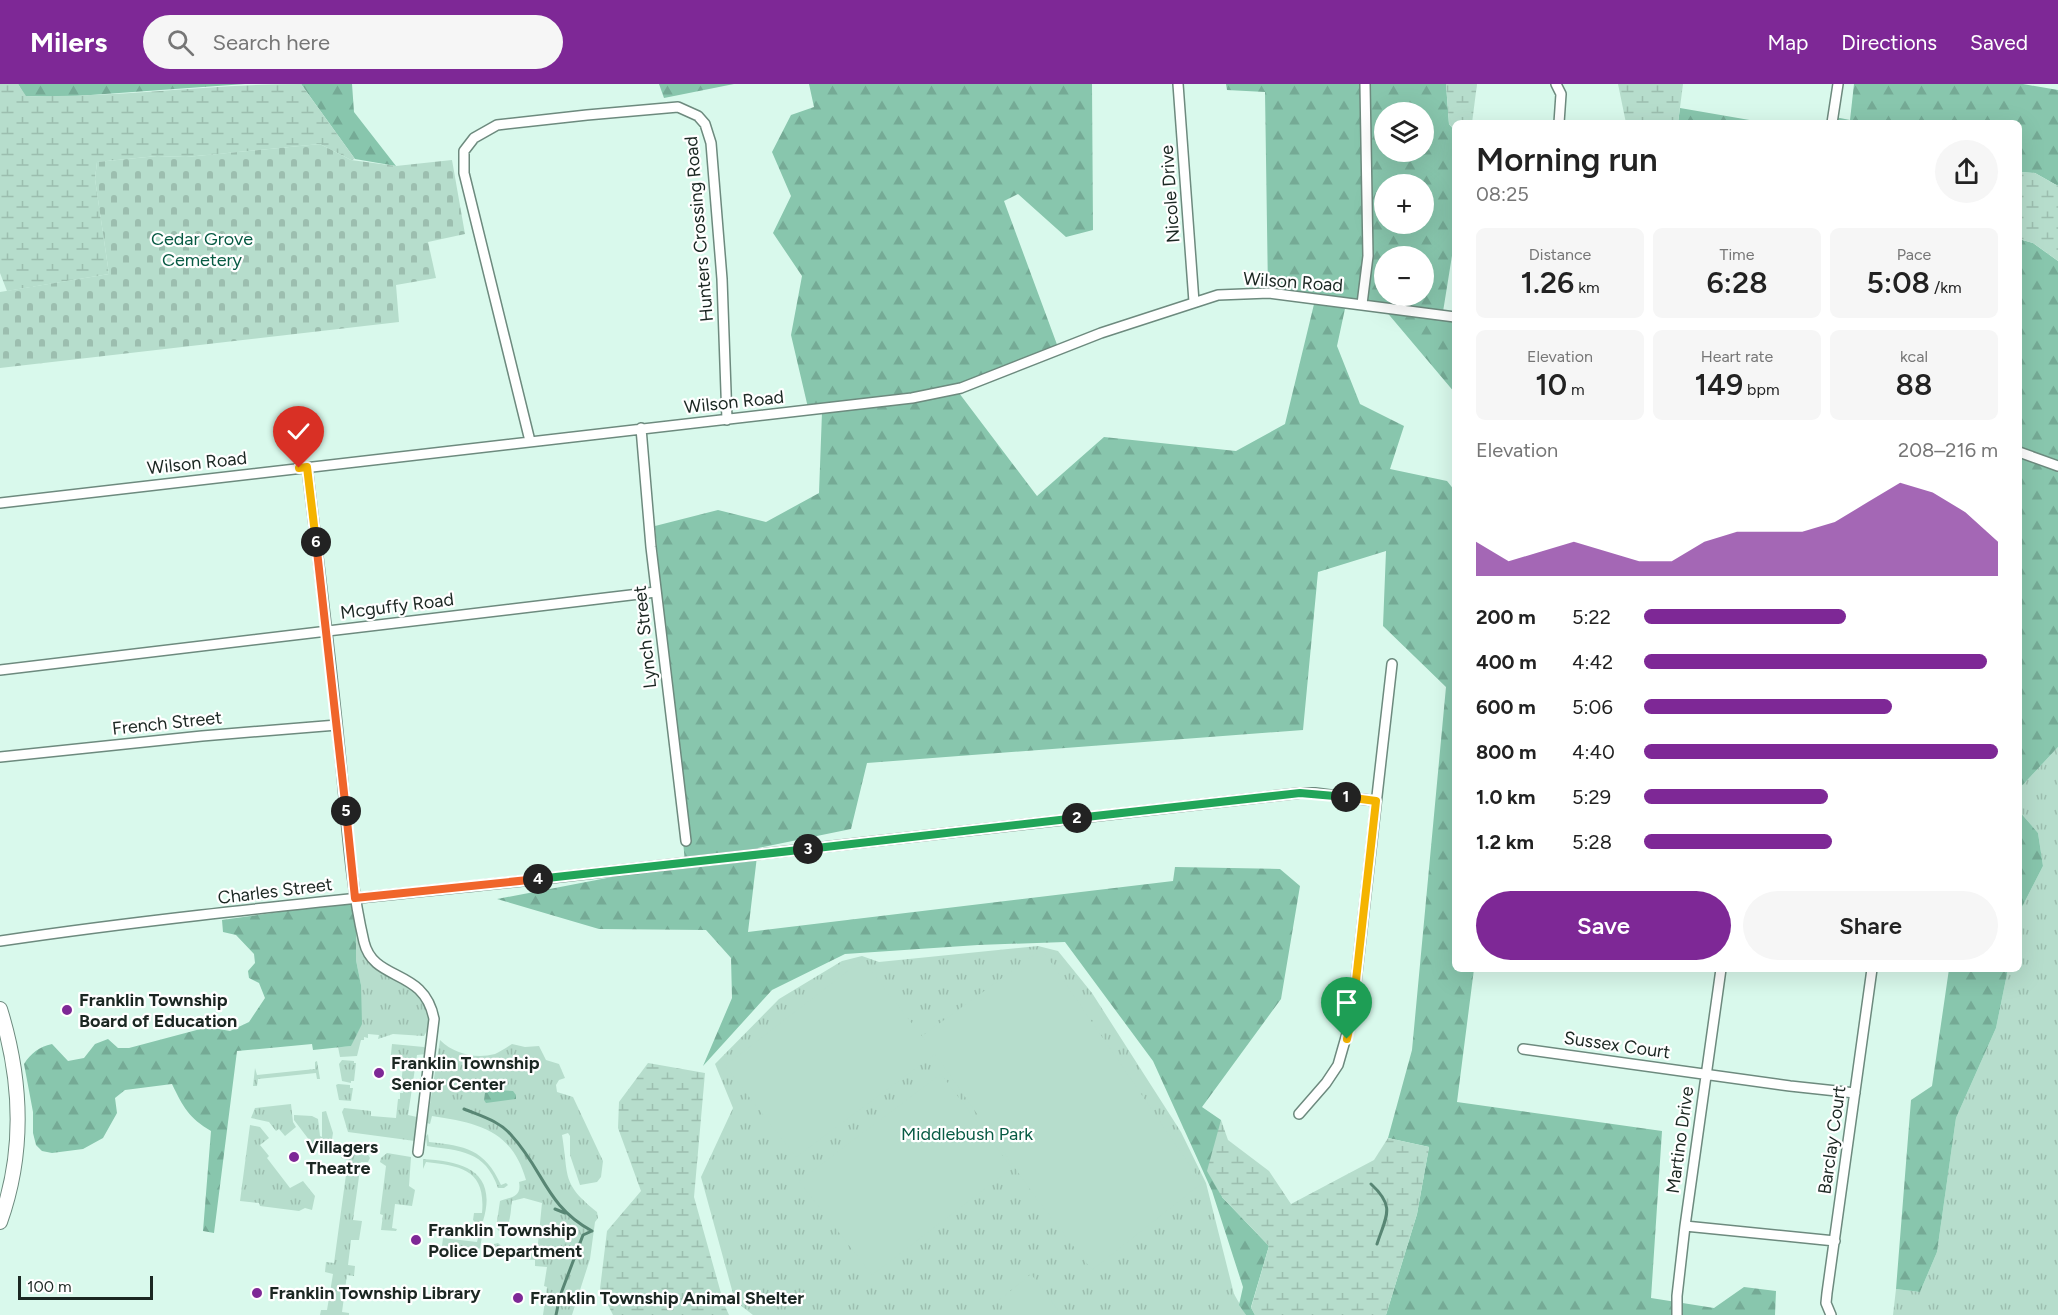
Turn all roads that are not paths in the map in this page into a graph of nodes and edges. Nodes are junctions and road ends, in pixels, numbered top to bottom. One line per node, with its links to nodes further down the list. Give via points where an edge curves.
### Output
1 (1178, 84): 7 (street, Nicole Drive)
2 (1365, 84): 8 (street, via 1368,256)
3 (1556, 84): 5 (street, via 1562,94)
4 (1839, 84): 6 (street)
5 (1559, 120)
6 (1833, 120)
7 (1194, 302): 8 (street, Wilson Road, via 1218,295 1269,292); 10 (street, Wilson Road, via 1101,333 961,388 912,399)
8 (1362, 304): 9 (street, Wilson Road)
9 (1452, 317)
10 (728, 420): 11 (street, Wilson Road); 12 (street, Hunters Crossing Road, via 720,256 711,143 705,124 699,116 678,107 575,116 497,125 474,138 464,152 464,173)
11 (641, 428): 12 (street, Wilson Road); 17 (street, Lynch Street)
12 (530, 441): 15 (street, Wilson Road)
13 (2022, 453): 14 (street)
14 (2058, 466)
15 (307, 467): 16 (street, Wilson Road); 18 (street)
16 (0, 503)
17 (656, 592): 18 (street, Mcguffy Road); 24 (street, Lynch Street)
18 (327, 632): 20 (street, Mcguffy Road); 21 (street)
19 (1392, 664): 23 (street)
20 (0, 670)
21 (337, 725): 22 (street, French Street); 25 (street)
22 (0, 757)
23 (1376, 801): 25 (street, Charles Street, via 1300,793); 33 (street, via 1352,1016 1338,1065)
24 (686, 841)
25 (355, 898): 26 (street, Charles Street); 34 (street, via 369,955 386,970 419,988 432,1008 434,1030)
26 (0, 941)
27 (1720, 972): 31 (street, Martino Drive)
28 (1872, 972): 32 (street, Barclay Court)
29 (0, 1009): 35 (main road, via 14,1063 19,1112 12,1182)
30 (1523, 1049): 31 (street, Sussex Court)
31 (1706, 1075): 32 (street, Sussex Court); 36 (street, Martino Drive)
32 (1855, 1093): 37 (street, Barclay Court)
33 (1299, 1114)
34 (418, 1152)
35 (0, 1222)
36 (1685, 1226): 37 (street); 38 (street, Martino Drive)
37 (1834, 1241): 39 (street, Barclay Court, via 1826,1303)
38 (1677, 1315)
39 (1831, 1315)

